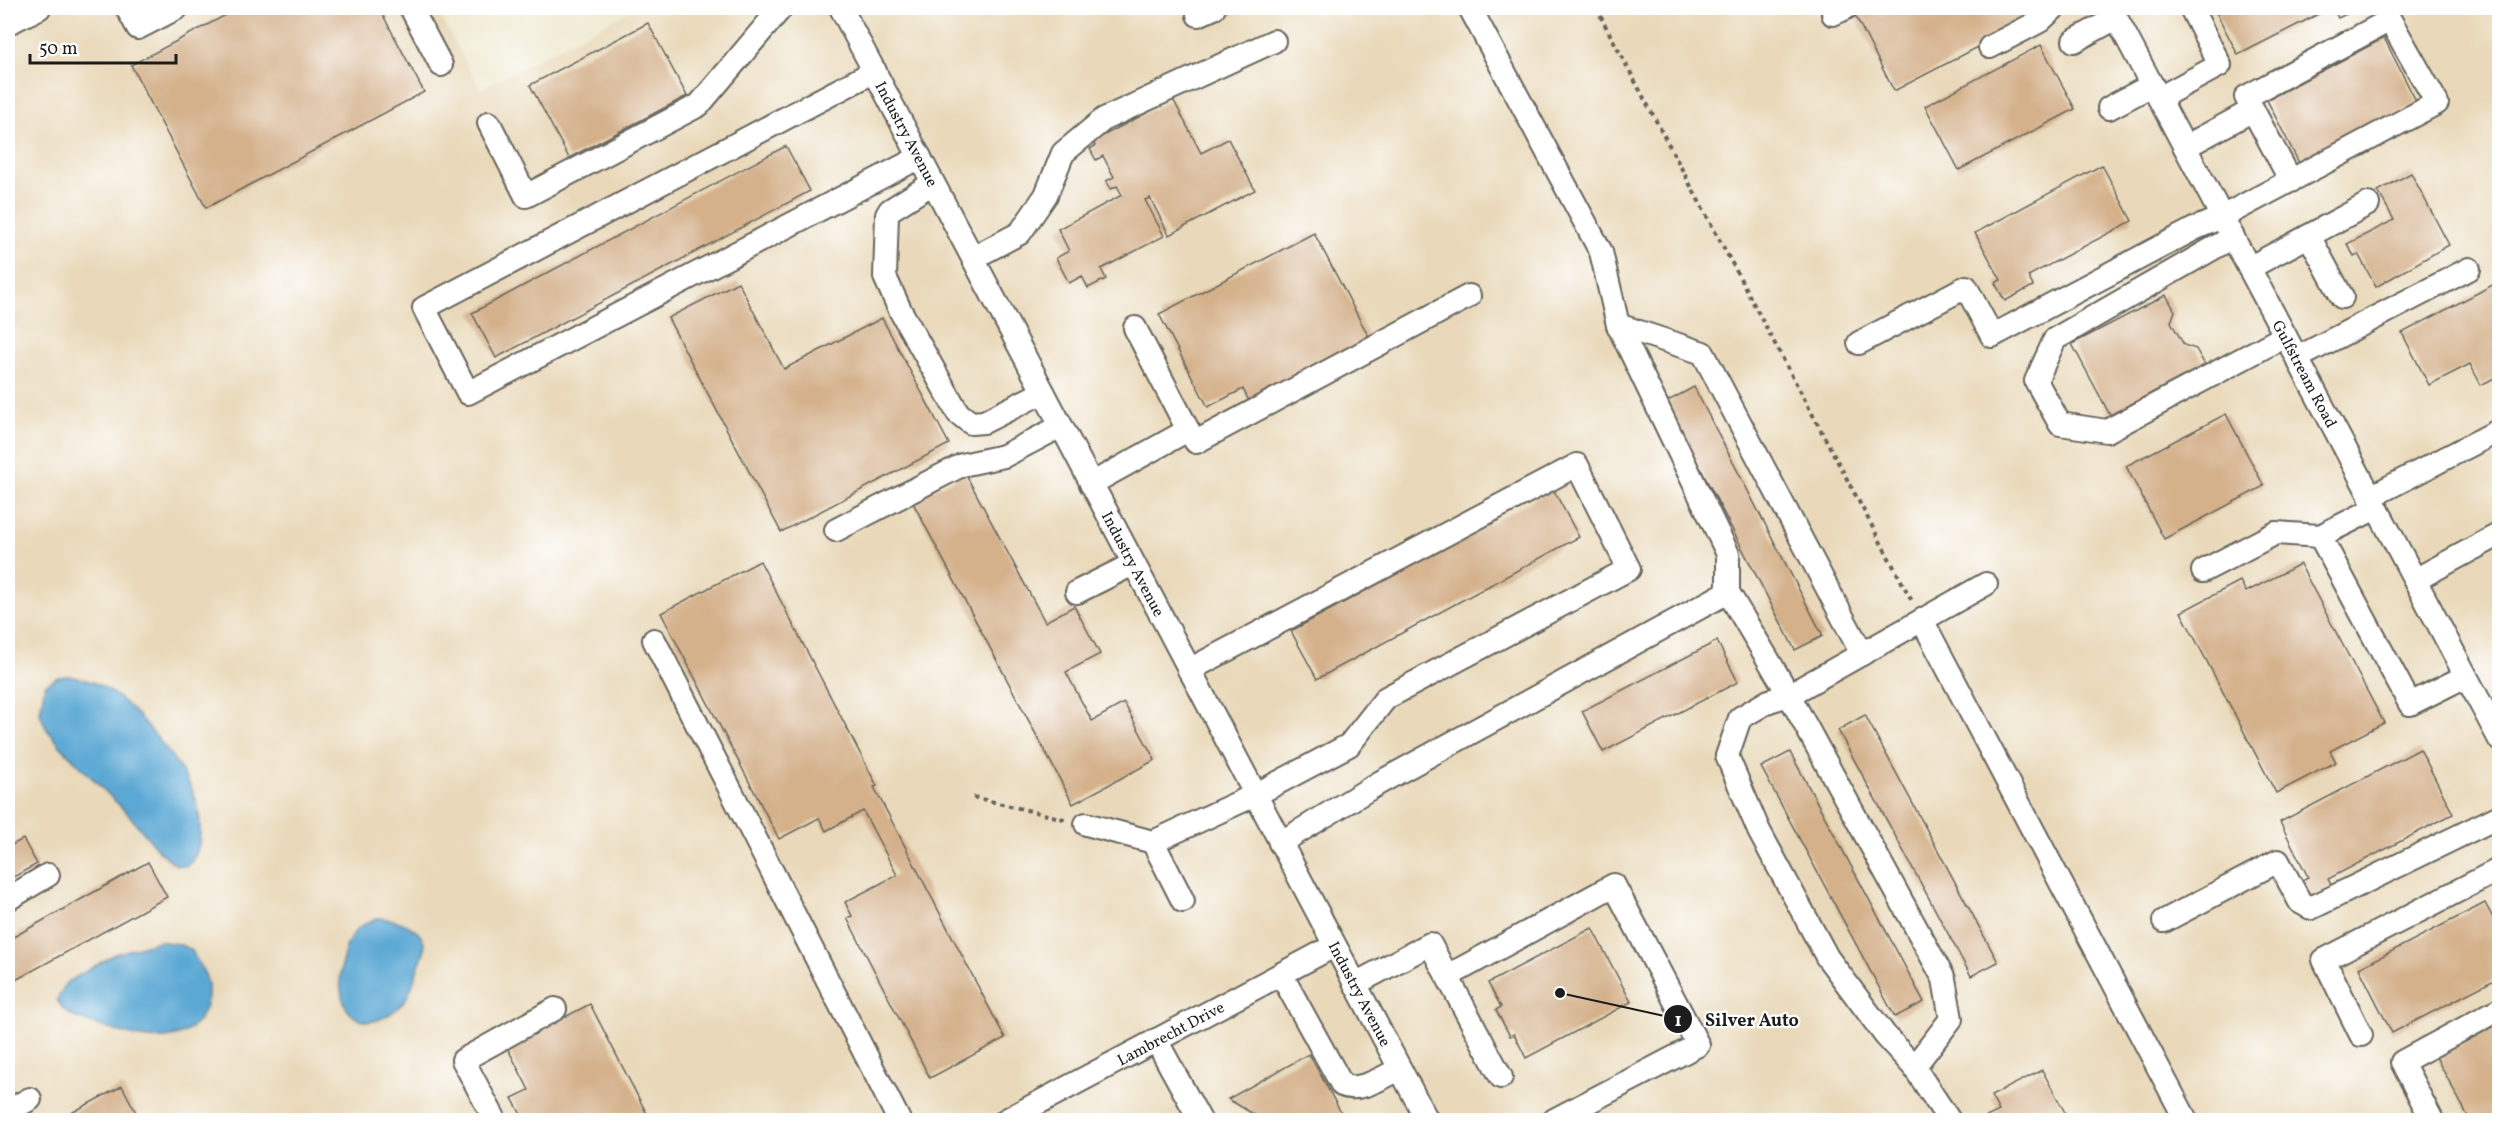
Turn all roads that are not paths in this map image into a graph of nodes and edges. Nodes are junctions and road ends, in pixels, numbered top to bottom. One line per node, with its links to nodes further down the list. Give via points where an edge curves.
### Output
1 (39, 8): 11 (street)
2 (127, 8): 3 (street, via 138,28)
3 (177, 8)
4 (411, 8): 15 (street)
5 (781, 8): 20 (street, via 699,105 526,196)
6 (841, 8): 16 (street, Industry Avenue)
7 (1470, 8): 34 (street, via 1601,252)
8 (2054, 8): 14 (street, via 2040,21)
9 (2191, 8): 17 (street, via 2220,65)
10 (2113, 13): 13 (street); 17 (street, Gulfstream Road)
11 (8, 23)
12 (1274, 41): 29 (street, via 1104,119 1063,153 1046,195 1020,233)
13 (2074, 41)
14 (1990, 47)
15 (441, 65)
16 (875, 71): 22 (street, Industry Avenue); 22 (street, via 424,308 448,355 468,393)
17 (2155, 92): 18 (street); 21 (street, Gulfstream Road)
18 (2109, 108)
19 (2253, 110): 21 (street); 23 (street); 23 (street, via 2246,96 2390,20 2436,104)
20 (489, 123)
21 (2185, 147): 26 (street, Gulfstream Road)
22 (920, 157): 24 (street, Industry Avenue)
23 (2290, 181): 26 (street)
24 (933, 183): 29 (street, Industry Avenue); 39 (street, via 887,215 885,277 900,310 958,412 971,423 984,422)
25 (2368, 204): 27 (street)
26 (2222, 217): 28 (street, Gulfstream Road); 37 (street, via 1992,336 1966,287)
27 (2309, 236): 30 (street); 33 (street)
28 (2233, 237): 30 (street, Gulfstream Road); 36 (street, via 2055,339 2036,381 2060,424 2107,431)
29 (973, 258): 39 (street, Industry Avenue)
30 (2249, 268): 36 (street, Gulfstream Road)
31 (2469, 269): 38 (street)
32 (1469, 296): 41 (street, via 1196,442)
33 (2342, 297)
34 (1618, 325): 53 (street, via 1728,554); 56 (street, via 1703,353)
35 (1135, 328): 41 (street)
36 (2285, 336): 38 (street, Gulfstream Road)
37 (1859, 343)
38 (2297, 358): 44 (street, Gulfstream Road)
39 (1043, 392): 40 (street, Industry Avenue)
40 (1061, 426): 43 (street, Industry Avenue); 45 (street, via 1004,456 962,465)
41 (1188, 430): 43 (street)
42 (2499, 430): 44 (street)
43 (1091, 484): 48 (street, Industry Avenue)
44 (2373, 502): 47 (street); 50 (street, Gulfstream Road)
45 (836, 530)
46 (2499, 534): 50 (street)
47 (2320, 536): 49 (street, via 2276,533); 58 (street, via 2410,704)
48 (1133, 564): 52 (street); 57 (street, Industry Avenue)
49 (2202, 571)
50 (2415, 580): 58 (street, Gulfstream Road)
51 (1986, 584): 54 (street)
52 (1077, 592)
53 (1728, 592): 59 (street); 65 (street, via 1379,783)
54 (1922, 620): 56 (street); 91 (street)
55 (654, 640): 85 (street)
56 (1862, 654): 59 (street)
57 (1190, 670): 61 (street, Industry Avenue); 61 (street, via 1577,465 1629,569 1386,698 1349,745)
58 (2466, 676): 60 (street, Gulfstream Road)
59 (1789, 695): 79 (street, via 1944,979 1951,1019); 79 (street, via 1769,701 1740,718 1727,756 1759,831 1827,957)
60 (2499, 740)
61 (1255, 795): 64 (street); 65 (street, Industry Avenue)
62 (2499, 816): 70 (street, via 2311,908 2300,902 2278,861)
63 (1086, 824): 64 (street)
64 (1153, 842): 69 (street)
65 (1280, 843): 71 (street, Industry Avenue)
66 (2499, 869): 77 (street, via 2324,960)
67 (48, 875): 68 (street)
68 (8, 899)
69 (1183, 902)
70 (2164, 921)
71 (1334, 946): 72 (street, Lambrecht Drive); 74 (street, Industry Avenue)
72 (1281, 974): 78 (street, Lambrecht Drive); 80 (street, via 1342,1084 1350,1088 1370,1083)
73 (1448, 976): 74 (street, via 1430,944); 81 (street); 89 (street, via 1614,885 1698,1045)
74 (1355, 984): 80 (street, Industry Avenue)
75 (555, 1009): 84 (street, via 463,1060)
76 (2499, 1010): 92 (street, via 2402,1062)
77 (2361, 1035)
78 (1156, 1040): 86 (street, Lambrecht Drive); 87 (street)
79 (1914, 1067): 90 (street)
80 (1400, 1069): 88 (street, Industry Avenue)
81 (1501, 1077)
82 (30, 1099): 83 (street)
83 (8, 1111)
84 (495, 1120)
85 (899, 1120)
86 (1006, 1120)
87 (1200, 1120)
88 (1427, 1120)
89 (1554, 1120)
90 (1949, 1120)
91 (2186, 1120)
92 (2432, 1120)

